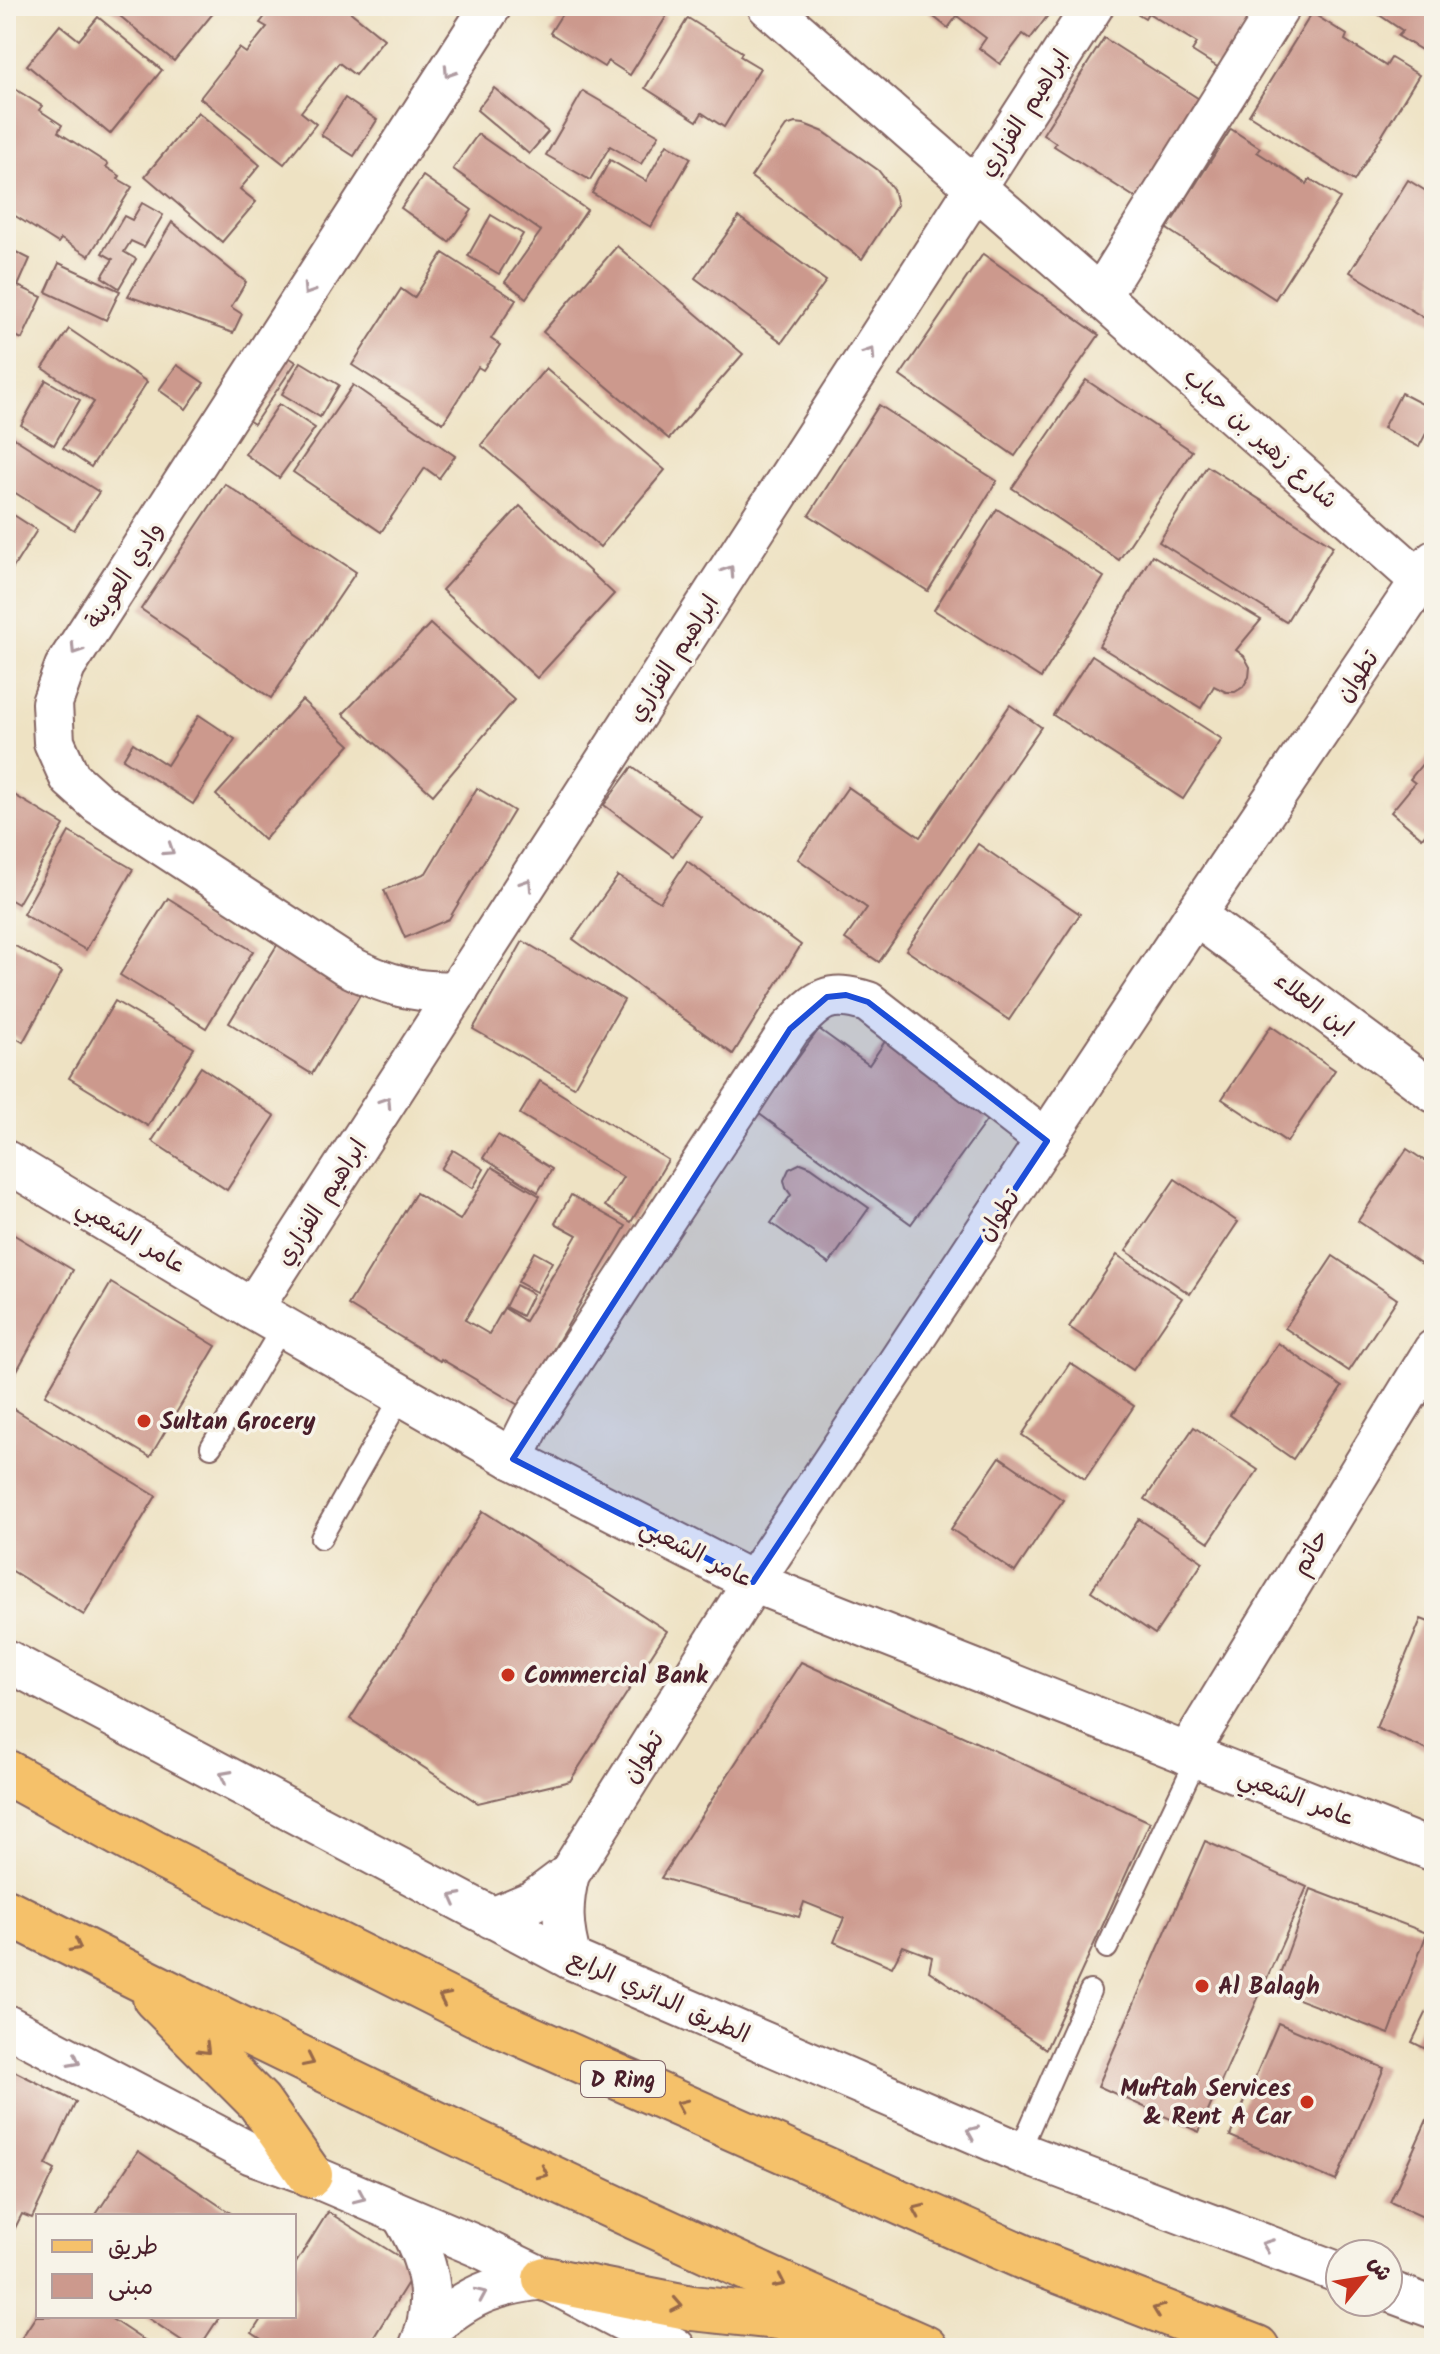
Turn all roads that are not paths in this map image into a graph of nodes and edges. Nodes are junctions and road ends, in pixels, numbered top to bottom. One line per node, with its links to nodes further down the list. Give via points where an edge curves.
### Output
1 (491, 6): 9 (street, وادي العوينة, one-way to 9, via 65,667 52,703 54,742 70,778 99,804 348,966 405,989)
2 (768, 6): 5 (street, شارع زهير بن حباب)
3 (1093, 6): 5 (street, ابراهيم الفزاري)
4 (1280, 6): 6 (street)
5 (977, 188): 6 (street, شارع زهير بن حباب); 9 (street, ابراهيم الفزاري, one-way to 5)
6 (1100, 296): 7 (street, شارع زهير بن حباب)
7 (1428, 571): 8 (street, تطوان)
8 (1195, 915): 10 (street, ابن العلاء); 11 (street, تطوان)
9 (458, 991): 13 (street, ابراهيم الفزاري, one-way to 9)
10 (1434, 1092)
11 (1047, 1141): 17 (street, via 868,1002 846,995 827,997 790,1029 532,1421); 19 (street, تطوان)
12 (6, 1161): 13 (street, عامر الشعبي)
13 (268, 1317): 15 (street, عامر الشعبي); 16 (lane)
14 (1434, 1350): 21 (street, حاتم)
15 (402, 1395): 17 (street, عامر الشعبي); 18 (lane)
16 (211, 1447)
17 (513, 1459): 19 (street, عامر الشعبي)
18 (321, 1538)
19 (753, 1582): 21 (street, عامر الشعبي); 24 (street, تطوان)
20 (6, 1660): 26 (street, الطريق الدائري الرابع, one-way to 20)
21 (1192, 1756): 23 (street, عامر الشعبي); 27 (lane)
22 (6, 1772): 43 (main road, D Ring, one-way to 22, via 1030,2260 476,2014 156,1854)
23 (1434, 1851)
24 (569, 1874): 26 (street, تطوان, via 533,1901); 28 (street, تطوان, via 562,1917)
25 (6, 1911): 29 (main road, one-way to 29)
26 (492, 1918): 28 (street, الطريق الدائري الرابع)
27 (1107, 1948)
28 (571, 1959): 32 (street, الطريق الدائري الرابع, one-way to 28)
29 (130, 1974): 33 (main road, one-way to 33, via 259,2102); 39 (main road, one-way to 39)
30 (1090, 1991): 32 (lane)
31 (6, 2025): 33 (street, one-way to 33, via 252,2154)
32 (1019, 2152): 35 (street, الطريق الدائري الرابع, one-way to 32)
33 (310, 2175): 34 (street, one-way to 34)
34 (402, 2215): 36 (street); 40 (street, via 428,2271 431,2302)
35 (1324, 2267)
36 (545, 2279): 39 (main road, one-way to 39, via 692,2308); 40 (street, one-way to 36, via 451,2309 480,2293); 41 (street)
37 (1404, 2297): 38 (street)
38 (1434, 2308)
39 (879, 2328): 42 (main road)
40 (423, 2340)
41 (675, 2348)
42 (925, 2348)
43 (1257, 2348)

